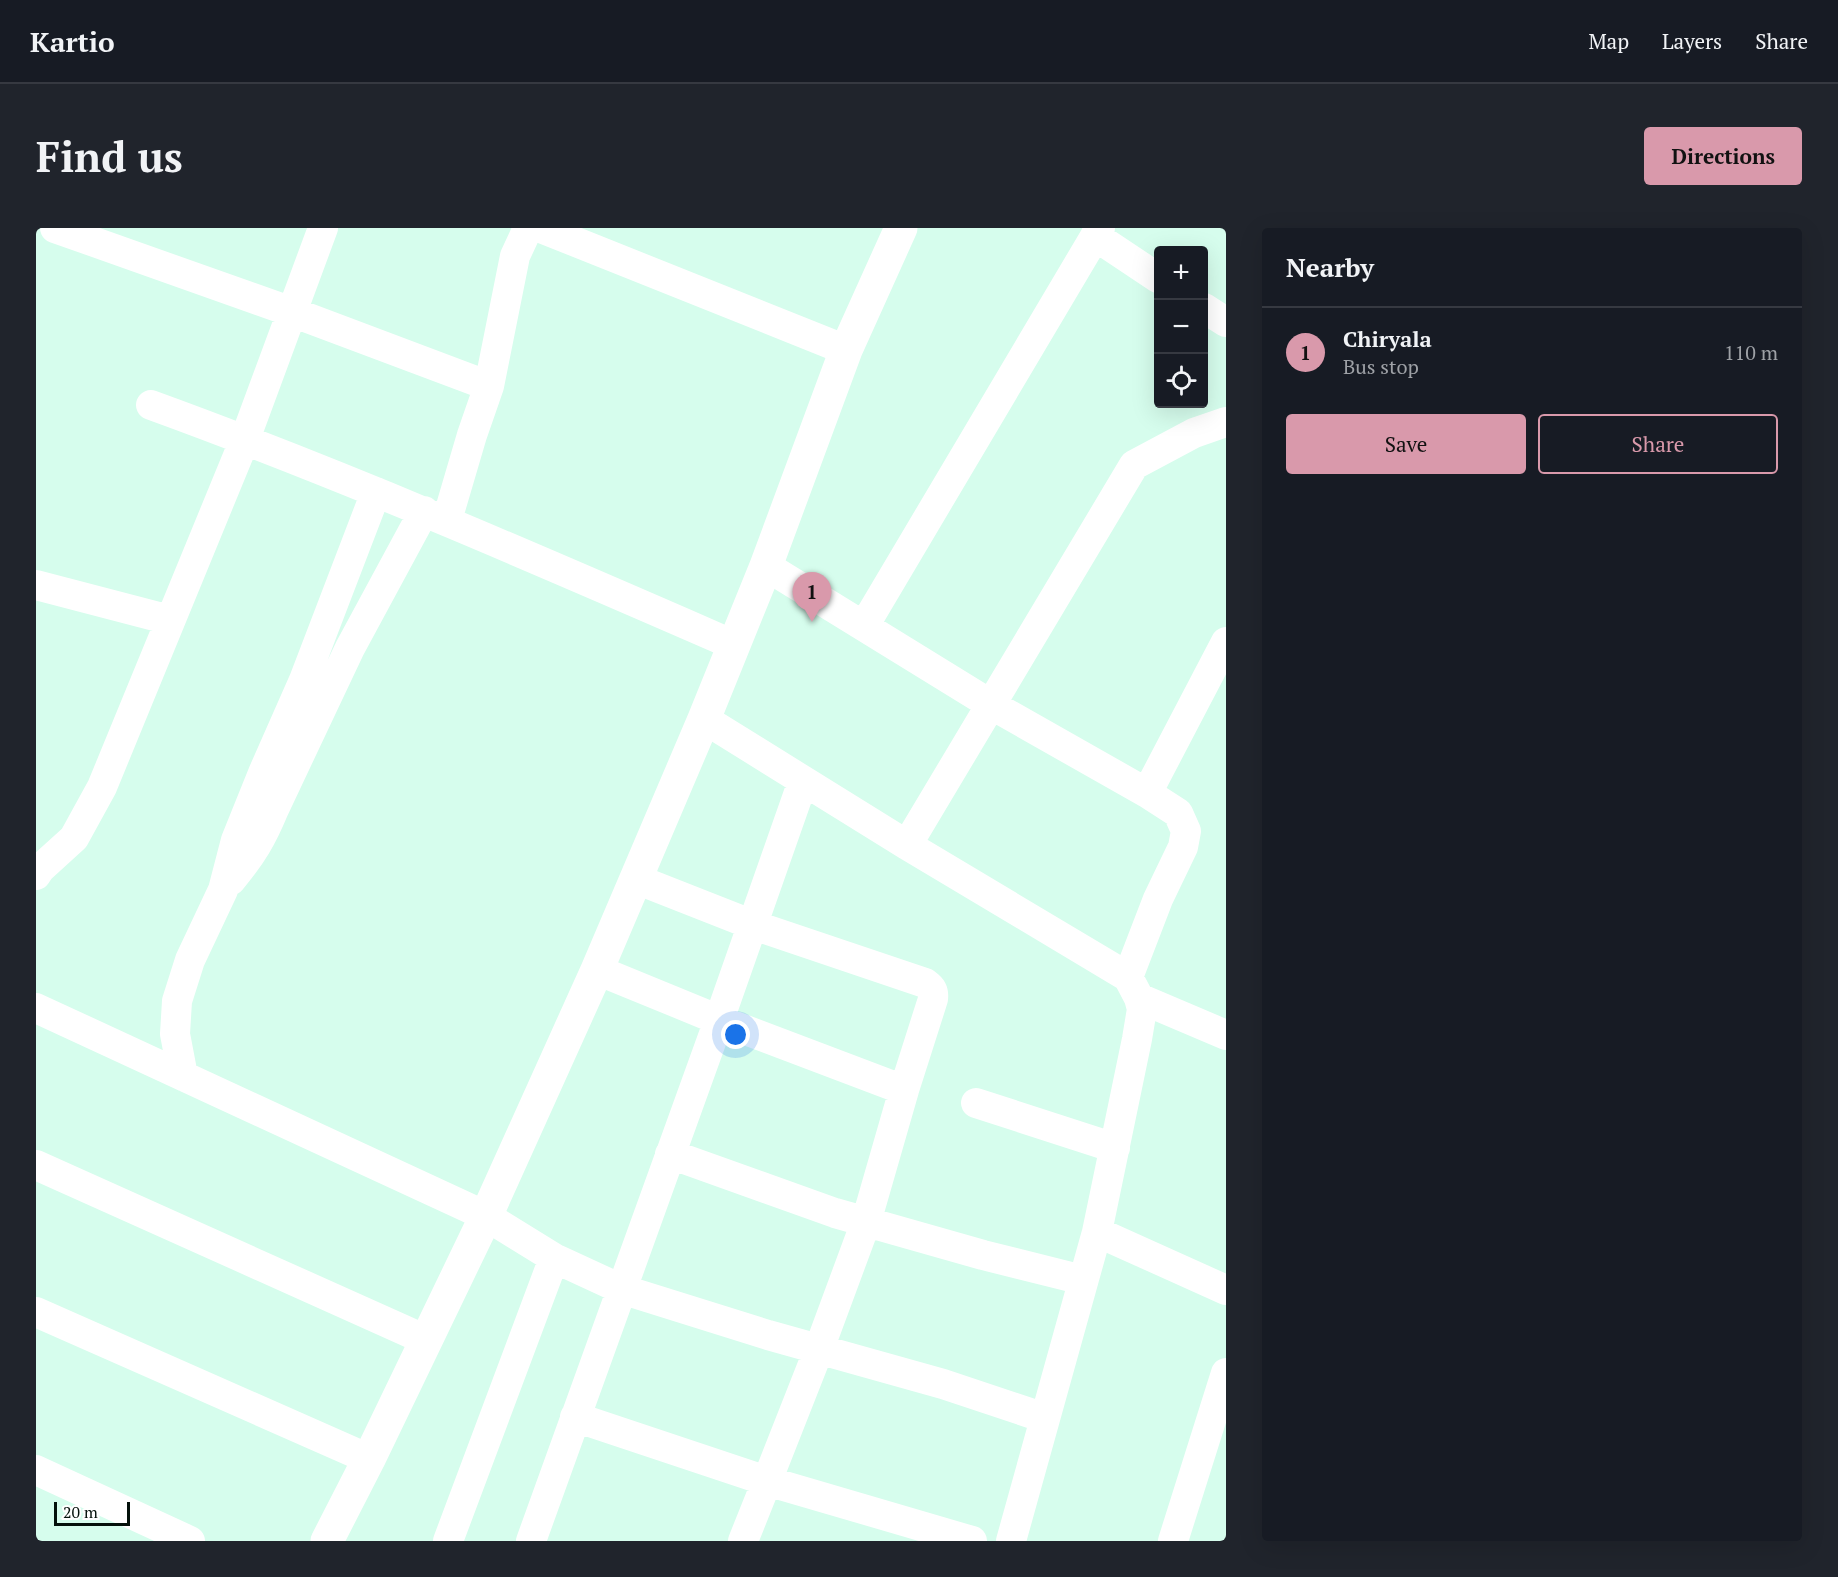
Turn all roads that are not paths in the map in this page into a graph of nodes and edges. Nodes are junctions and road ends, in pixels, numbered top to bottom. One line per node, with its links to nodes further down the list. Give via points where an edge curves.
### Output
1 (55, 228): 9 (street)
2 (323, 228): 9 (street)
3 (528, 228): 12 (street, via 515,256)
4 (541, 228): 11 (street)
5 (901, 228): 11 (street)
6 (1098, 232): 7 (street); 21 (street)
7 (1154, 275)
8 (1208, 311): 10 (street)
9 (292, 312): 12 (street); 15 (street)
10 (1226, 322)
11 (846, 350): 18 (street)
12 (489, 386): 17 (street, via 472,435)
13 (151, 405): 15 (street)
14 (1226, 422): 24 (street, via 1194,433 1134,465)
15 (245, 439): 16 (street); 20 (street)
16 (375, 492): 17 (street); 31 (street, via 304,680 236,840)
17 (435, 516): 23 (street); 31 (street, via 350,648 263,836)
18 (766, 566): 21 (street); 23 (street)
19 (36, 585): 20 (street)
20 (170, 620): 29 (street, via 102,787 74,838)
21 (864, 626): 24 (street)
22 (1226, 642): 27 (street)
23 (734, 645): 25 (street)
24 (990, 704): 27 (street); 28 (street)
25 (704, 719): 26 (street); 30 (street)
26 (803, 781): 28 (street); 32 (street)
27 (1147, 793): 34 (street, via 1178,813 1186,831 1184,847 1158,899)
28 (906, 845): 34 (street)
29 (36, 875)
30 (636, 879): 32 (street); 33 (street)
31 (223, 890): 38 (street, via 190,960 177,1001 175,1034)
32 (753, 925): 36 (street); 39 (street, via 931,987 933,999)
33 (597, 970): 36 (street); 44 (street)
34 (1133, 988): 37 (street); 41 (street, via 1142,1009)
35 (36, 1008): 38 (street)
36 (719, 1020): 39 (street); 42 (street)
37 (1226, 1035)
38 (183, 1076): 44 (street)
39 (904, 1090): 45 (street)
40 (976, 1103): 41 (street)
41 (1115, 1148): 46 (street)
42 (670, 1154): 45 (street); 49 (street)
43 (36, 1165): 52 (street)
44 (486, 1216): 47 (street); 52 (street)
45 (866, 1222): 48 (street); 53 (street)
46 (1096, 1232): 48 (street); 50 (street)
47 (554, 1258): 49 (street); 62 (street)
48 (1083, 1280): 56 (street)
49 (621, 1289): 53 (street); 55 (street)
50 (1226, 1290)
51 (36, 1312): 57 (street)
52 (426, 1340): 57 (street)
53 (819, 1349): 56 (street); 59 (street)
54 (1226, 1373): 67 (street)
55 (575, 1417): 59 (street); 63 (street)
56 (1045, 1418): 66 (street)
57 (369, 1459): 61 (street)
58 (36, 1470): 60 (street)
59 (767, 1481): 64 (street); 65 (street)
60 (190, 1541)
61 (327, 1541)
62 (448, 1541)
63 (531, 1541)
64 (743, 1541)
65 (972, 1541)
66 (1011, 1541)
67 (1173, 1541)

